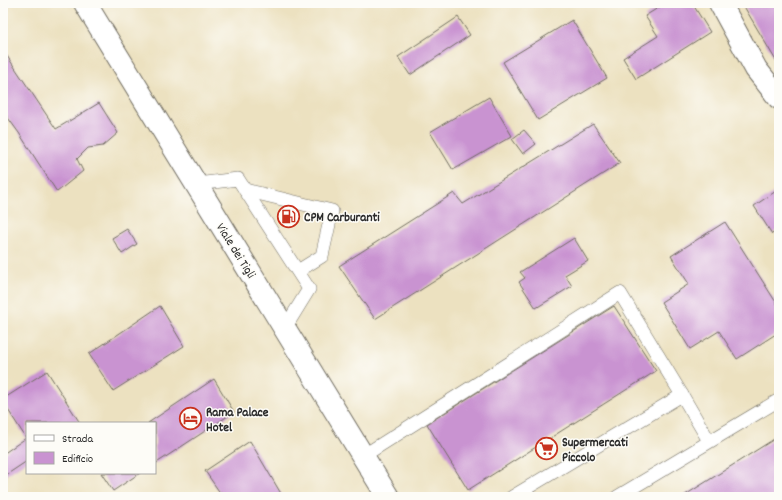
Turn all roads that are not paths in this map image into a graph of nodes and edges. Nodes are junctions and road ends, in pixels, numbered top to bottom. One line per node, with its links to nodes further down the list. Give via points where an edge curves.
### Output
1 (85, 3): 4 (street, Viale dei Tigli)
2 (720, 3): 3 (street, via 756,69)
3 (779, 98)
4 (196, 184): 5 (lane, via 238,179); 7 (street, Viale dei Tigli)
5 (245, 190): 6 (lane); 6 (lane, via 332,210 322,256)
6 (298, 271): 7 (lane, via 309,289)
7 (285, 328): 11 (street, Viale dei Tigli)
8 (682, 395): 10 (lane); 11 (lane, via 620,293); 13 (lane)
9 (779, 400): 10 (lane)
10 (709, 441): 14 (lane)
11 (363, 456): 12 (street, Viale dei Tigli)
12 (388, 497)
13 (512, 497)
14 (617, 497)

